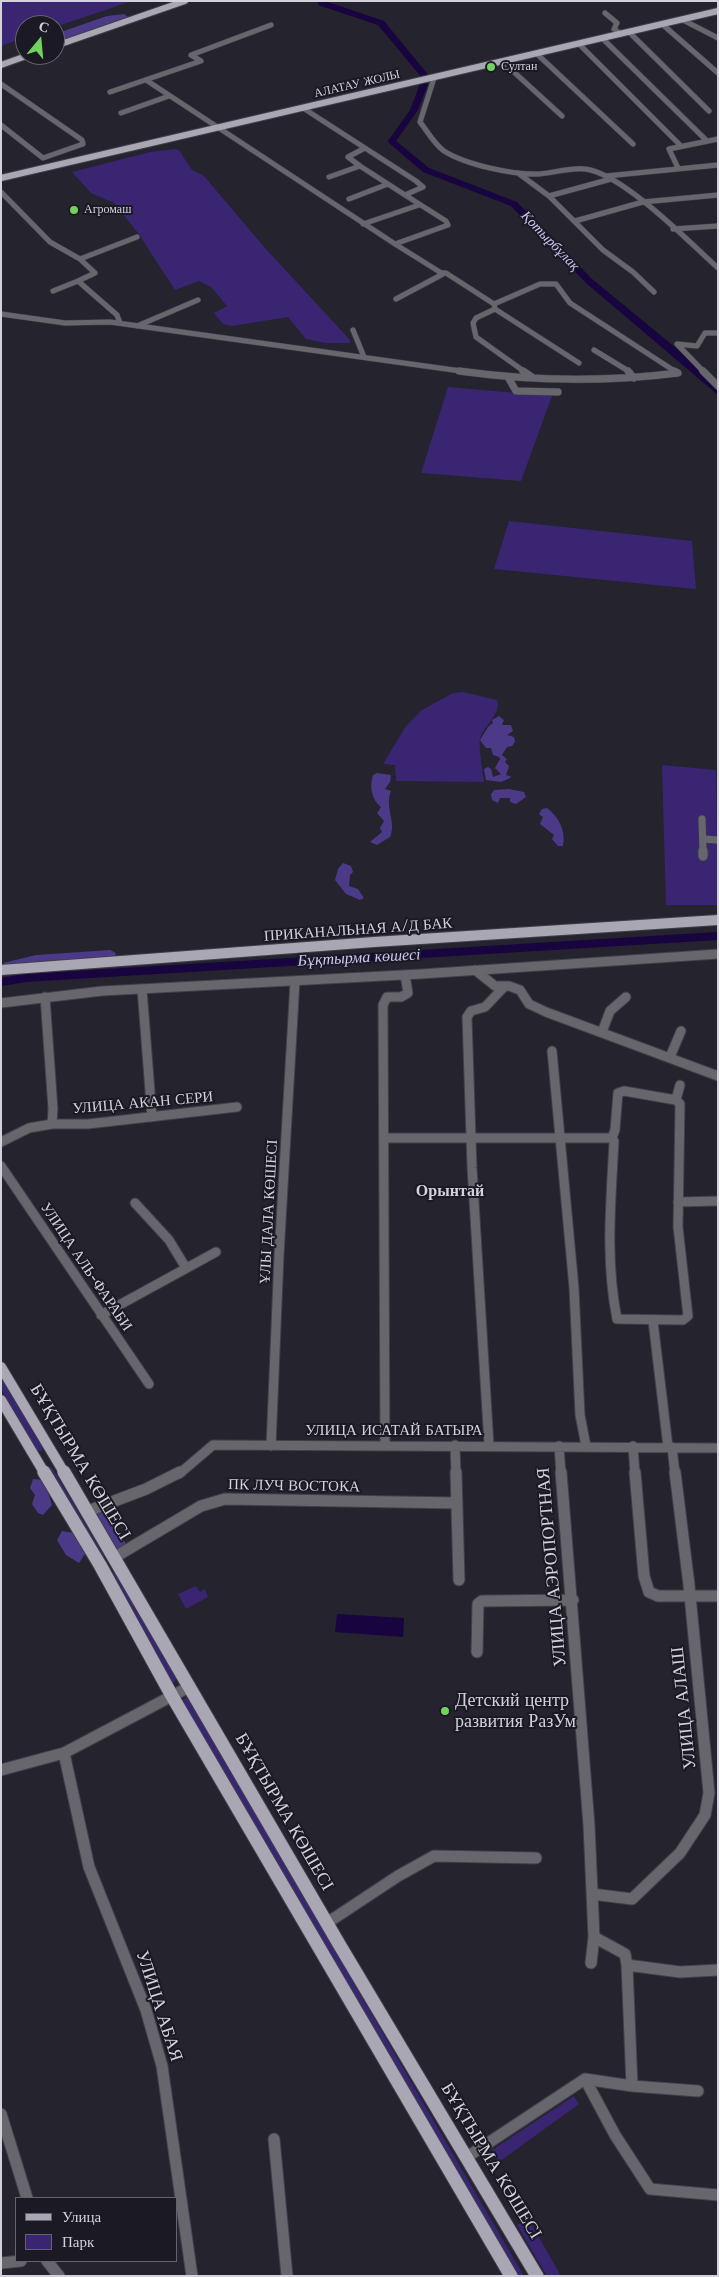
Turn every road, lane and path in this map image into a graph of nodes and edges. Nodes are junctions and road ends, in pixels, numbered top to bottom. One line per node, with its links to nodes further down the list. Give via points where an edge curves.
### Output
1 (185, 1): 11 (main road)
2 (718, 11): 4 (main road, АЛАТАУ ЖОЛЫ)
3 (605, 12): 8 (street, via 617,23 614,29)
4 (683, 20): 5 (main road, АЛАТАУ ЖОЛЫ); 10 (street)
5 (662, 24): 7 (main road, АЛАТАУ ЖОЛЫ); 17 (street)
6 (271, 25): 19 (street, via 191,55 201,61)
7 (629, 32): 8 (main road, АЛАТАУ ЖОЛЫ); 24 (street)
8 (621, 34): 9 (main road, АЛАТАУ ЖОЛЫ)
9 (602, 38): 12 (main road, АЛАТАУ ЖОЛЫ); 30 (street)
10 (718, 38)
11 (65, 43)
12 (579, 44): 13 (main road, АЛАТАУ ЖОЛЫ); 32 (street)
13 (537, 54): 15 (main road, АЛАТАУ ЖОЛЫ); 31 (street)
14 (15, 60): 16 (main road)
15 (503, 62): 18 (main road, АЛАТАУ ЖОЛЫ); 26 (street)
16 (1, 65)
17 (718, 73)
18 (434, 78): 23 (main road, АЛАТАУ ЖОЛЫ); 37 (street, via 420,122 443,151 475,164)
19 (146, 80): 21 (street); 22 (street)
20 (1, 84): 27 (street, via 82,140 83,144 43,158)
21 (110, 92)
22 (169, 96): 25 (street); 28 (street)
23 (303, 108): 28 (main road, АЛАТАУ ЖОЛЫ); 33 (street)
24 (709, 111)
25 (121, 112)
26 (562, 116)
27 (1, 124)
28 (219, 128): 39 (main road, АЛАТАУ ЖОЛЫ); 50 (street)
29 (718, 139): 30 (street)
30 (707, 141): 32 (street)
31 (633, 144)
32 (681, 146): 36 (street, via 669,149)
33 (363, 149): 35 (street, via 348,156); 43 (street, via 422,187)
34 (718, 165): 36 (street)
35 (360, 166): 38 (street); 41 (street)
36 (678, 168): 40 (street)
37 (518, 173): 40 (street, via 550,174 585,169); 45 (street)
38 (329, 177)
39 (1, 178)
40 (608, 178): 45 (street); 47 (street)
41 (388, 184): 43 (street); 46 (street)
42 (1, 192): 56 (street, via 50,242)
43 (405, 195): 48 (street)
44 (718, 195): 47 (street)
45 (549, 196): 49 (street)
46 (349, 199)
47 (644, 202): 49 (street); 52 (street)
48 (419, 205): 50 (street); 54 (street, via 448,225)
49 (576, 221): 62 (street, via 603,250)
50 (363, 224): 54 (street)
51 (718, 226): 52 (street)
52 (673, 229): 57 (street)
53 (137, 236): 56 (street)
54 (395, 244): 59 (street)
55 (718, 258): 57 (street)
56 (80, 259): 60 (street, via 94,273)
57 (708, 259): 58 (street)
58 (718, 268)
59 (442, 274): 64 (street); 65 (street, via 446,273)
60 (78, 281): 61 (street); 67 (street, via 117,315)
61 (53, 291)
62 (654, 292)
63 (198, 300): 68 (street)
64 (396, 300)
65 (494, 306): 73 (street); 75 (street, via 473,323 476,337); 76 (street, via 540,284 556,284 570,303 678,372)
66 (1, 314): 67 (street, via 65,323)
67 (120, 323): 68 (street)
68 (137, 326): 72 (street)
69 (353, 330): 72 (street)
70 (718, 332): 77 (street, via 705,333 698,345 678,344)
71 (594, 350): 76 (street, via 632,373)
72 (364, 357): 74 (street)
73 (579, 363)
74 (508, 377): 75 (street); 78 (street, via 516,391)
75 (532, 377): 76 (street)
76 (634, 378)
77 (718, 386)
78 (558, 392)
79 (702, 819): 80 (street)
80 (703, 839): 81 (street); 82 (street)
81 (718, 840)
82 (703, 856)
83 (718, 920): 85 (main road, ПРИКАНАЛЬНАЯ А/Д БАК)
84 (718, 954): 86 (street)
85 (1, 970)
86 (475, 970): 87 (street); 89 (street, via 495,986)
87 (405, 975): 88 (street); 104 (street, via 408,993 401,997 387,997 383,1005)
88 (295, 981): 90 (street); 122 (street, ҰЛЫ ДАЛА КӨШЕСІ)
89 (504, 986): 95 (street, via 520,990 529,1004); 107 (street, via 485,1007 471,1010 467,1017)
90 (142, 989): 91 (street); 102 (street)
91 (45, 997): 93 (street); 103 (street)
92 (626, 997): 95 (street, via 610,1011)
93 (1, 1003)
94 (681, 1031): 97 (street)
95 (602, 1032): 97 (street)
96 (552, 1051): 106 (street)
97 (670, 1057): 98 (street)
98 (718, 1076)
99 (680, 1085): 100 (street)
100 (676, 1100): 105 (street, via 633,1091 618,1093); 111 (street, via 681,1110)
101 (237, 1107): 102 (street, УЛИЦА АКАН СЕРИ)
102 (152, 1117): 103 (street, УЛИЦА АКАН СЕРИ, via 88,1124)
103 (52, 1124): 108 (street, via 30,1128)
104 (384, 1138): 107 (street); 123 (street)
105 (612, 1138): 106 (street); 116 (street, via 609,1236 616,1314 617,1318 628,1321)
106 (560, 1139): 107 (street); 125 (street, via 574,1288 580,1415)
107 (471, 1140): 121 (street)
108 (1, 1142)
109 (1, 1166): 115 (street, УЛИЦА АЛЬ-ФАРАБИ)
110 (718, 1201): 111 (street)
111 (678, 1202): 116 (street, via 688,1316 683,1320)
112 (135, 1203): 114 (street, via 169,1240)
113 (216, 1252): 114 (street)
114 (186, 1268): 115 (street)
115 (101, 1315): 118 (street, УЛИЦА АЛЬ-ФАРАБИ)
116 (653, 1321): 127 (street, УЛИЦА АЛАШ)
117 (1, 1367): 129 (main road, БҰҚТЫРМА КӨШЕСІ)
118 (149, 1384)
119 (1, 1400): 130 (main road)
120 (455, 1445): 121 (street, УЛИЦА ИСАТАЙ БАТЫРА); 123 (street, УЛИЦА ИСАТАЙ БАТЫРА); 131 (street)
121 (489, 1445): 124 (street, УЛИЦА ИСАТАЙ БАТЫРА)
122 (271, 1446): 123 (street, УЛИЦА ИСАТАЙ БАТЫРА); 132 (street, УЛИЦА ИСАТАЙ БАТЫРА, via 213,1445 176,1475)
123 (385, 1446)
124 (559, 1446): 125 (street, УЛИЦА ИСАТАЙ БАТЫРА); 138 (street, УЛИЦА АЭРОПОРТНАЯ)
125 (586, 1446): 126 (street, УЛИЦА ИСАТАЙ БАТЫРА)
126 (633, 1446): 127 (street, УЛИЦА ИСАТАЙ БАТЫРА); 136 (street, via 646,1585 649,1592 658,1596)
127 (670, 1447): 128 (street, УЛИЦА ИСАТАЙ БАТЫРА); 136 (street, УЛИЦА АЛАШ)
128 (718, 1448)
129 (53, 1454): 130 (main road); 132 (main road, БҰҚТЫРМА КӨШЕСІ)
130 (38, 1461): 134 (main road)
131 (457, 1504): 133 (street, ПК ЛУЧ ВОСТОКА, via 225,1500 201,1506); 135 (street)
132 (88, 1511): 133 (main road, БҰҚТЫРМА КӨШЕСІ)
133 (116, 1557): 134 (main road); 140 (main road, БҰҚТЫРМА КӨШЕСІ)
134 (100, 1565): 141 (main road)
135 (459, 1580)
136 (690, 1596): 137 (street); 145 (street, УЛИЦА АЛАШ, via 709,1794 705,1815 680,1853 632,1899)
137 (718, 1596)
138 (573, 1600): 139 (street, via 482,1601 478,1604); 145 (street, УЛИЦА АЭРОПОРТНАЯ)
139 (477, 1652)
140 (189, 1687): 141 (street); 146 (main road, БҰҚТЫРМА КӨШЕСІ)
141 (172, 1696): 142 (street); 165 (main road)
142 (64, 1753): 143 (street); 163 (street, УЛИЦА АБАЯ, via 89,1867 146,2010 162,2066)
143 (1, 1770)
144 (536, 1858): 146 (street, via 434,1856)
145 (592, 1894): 147 (street, УЛИЦА АЭРОПОРТНАЯ)
146 (327, 1923): 156 (main road, БҰҚТЫРМА КӨШЕСІ)
147 (594, 1937): 148 (street, УЛИЦА АЭРОПОРТНАЯ); 149 (street, via 625,1954)
148 (591, 1963)
149 (627, 1965): 150 (street, via 680,1972); 152 (street)
150 (718, 1970)
151 (585, 2079): 152 (street); 156 (street); 157 (street, via 615,2135 650,2189)
152 (632, 2086): 153 (street)
153 (698, 2091)
154 (1, 2114): 158 (street)
155 (274, 2139): 164 (street)
156 (467, 2157): 166 (main road, БҰҚТЫРМА КӨШЕСІ)
157 (718, 2195)
158 (27, 2197)
159 (15, 2262): 161 (street)
160 (48, 2262): 162 (street)
161 (1, 2263)
162 (59, 2276)
163 (192, 2276)
164 (287, 2276)
165 (511, 2276)
166 (537, 2276)

